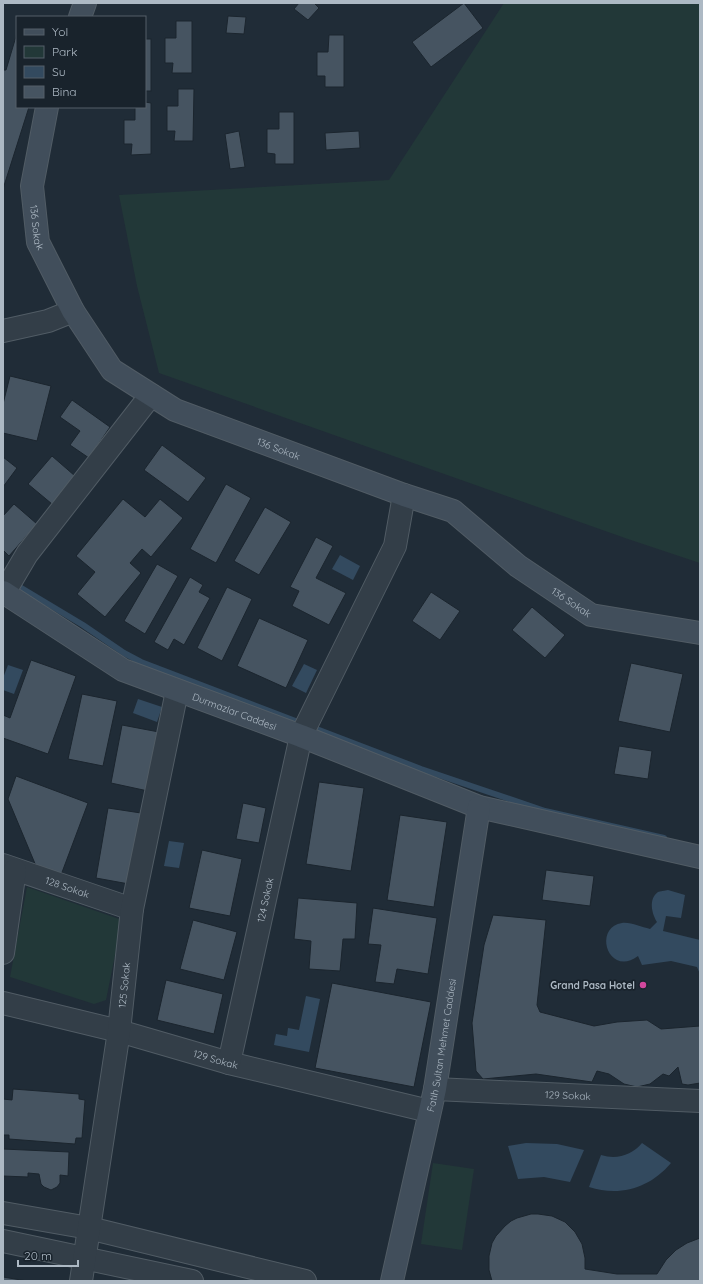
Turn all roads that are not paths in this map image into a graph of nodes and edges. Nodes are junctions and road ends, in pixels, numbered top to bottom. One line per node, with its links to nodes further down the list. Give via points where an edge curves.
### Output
1 (85, 3): 2 (street)
2 (80, 16)
3 (46, 108): 4 (street, 136 Sokak, via 32,186 38,242)
4 (73, 311): 5 (street, via 48,321); 6 (street, 136 Sokak, via 112,370)
5 (3, 331)
6 (151, 395): 7 (street, 136 Sokak, via 175,410); 8 (street, via 27,554)
7 (404, 495): 9 (street, 136 Sokak, via 453,510 518,566 591,615); 11 (street, 124 Sokak, via 395,546)
8 (4, 592): 10 (street, Durmazlar Caddesi, via 122,670)
9 (700, 633)
10 (177, 691): 11 (street, Durmazlar Caddesi); 15 (street, 125 Sokak)
11 (301, 736): 12 (street, Durmazlar Caddesi); 19 (street, 124 Sokak)
12 (479, 807): 13 (street, Durmazlar Caddesi); 20 (street, Fatih Sultan Mehmet Caddesi)
13 (700, 857)
14 (9, 868): 15 (street, 128 Sokak); 16 (street)
15 (132, 909): 18 (street, 125 Sokak)
16 (3, 953)
17 (3, 1003): 18 (street, 129 Sokak)
18 (119, 1031): 19 (street, 129 Sokak); 24 (street, 125 Sokak)
19 (229, 1063): 22 (street, 129 Sokak)
20 (435, 1089): 21 (street, 129 Sokak); 22 (street, Fatih Sultan Mehmet Caddesi)
21 (700, 1101)
22 (429, 1110): 30 (street, Fatih Sultan Mehmet Caddesi)
23 (3, 1213): 24 (street)
24 (89, 1228): 26 (street, 125 Sokak); 29 (street)
25 (3, 1241): 26 (street)
26 (84, 1257): 27 (street, 125 Sokak); 28 (street)
27 (81, 1281)
28 (192, 1281)
29 (305, 1281)
30 (392, 1281)

